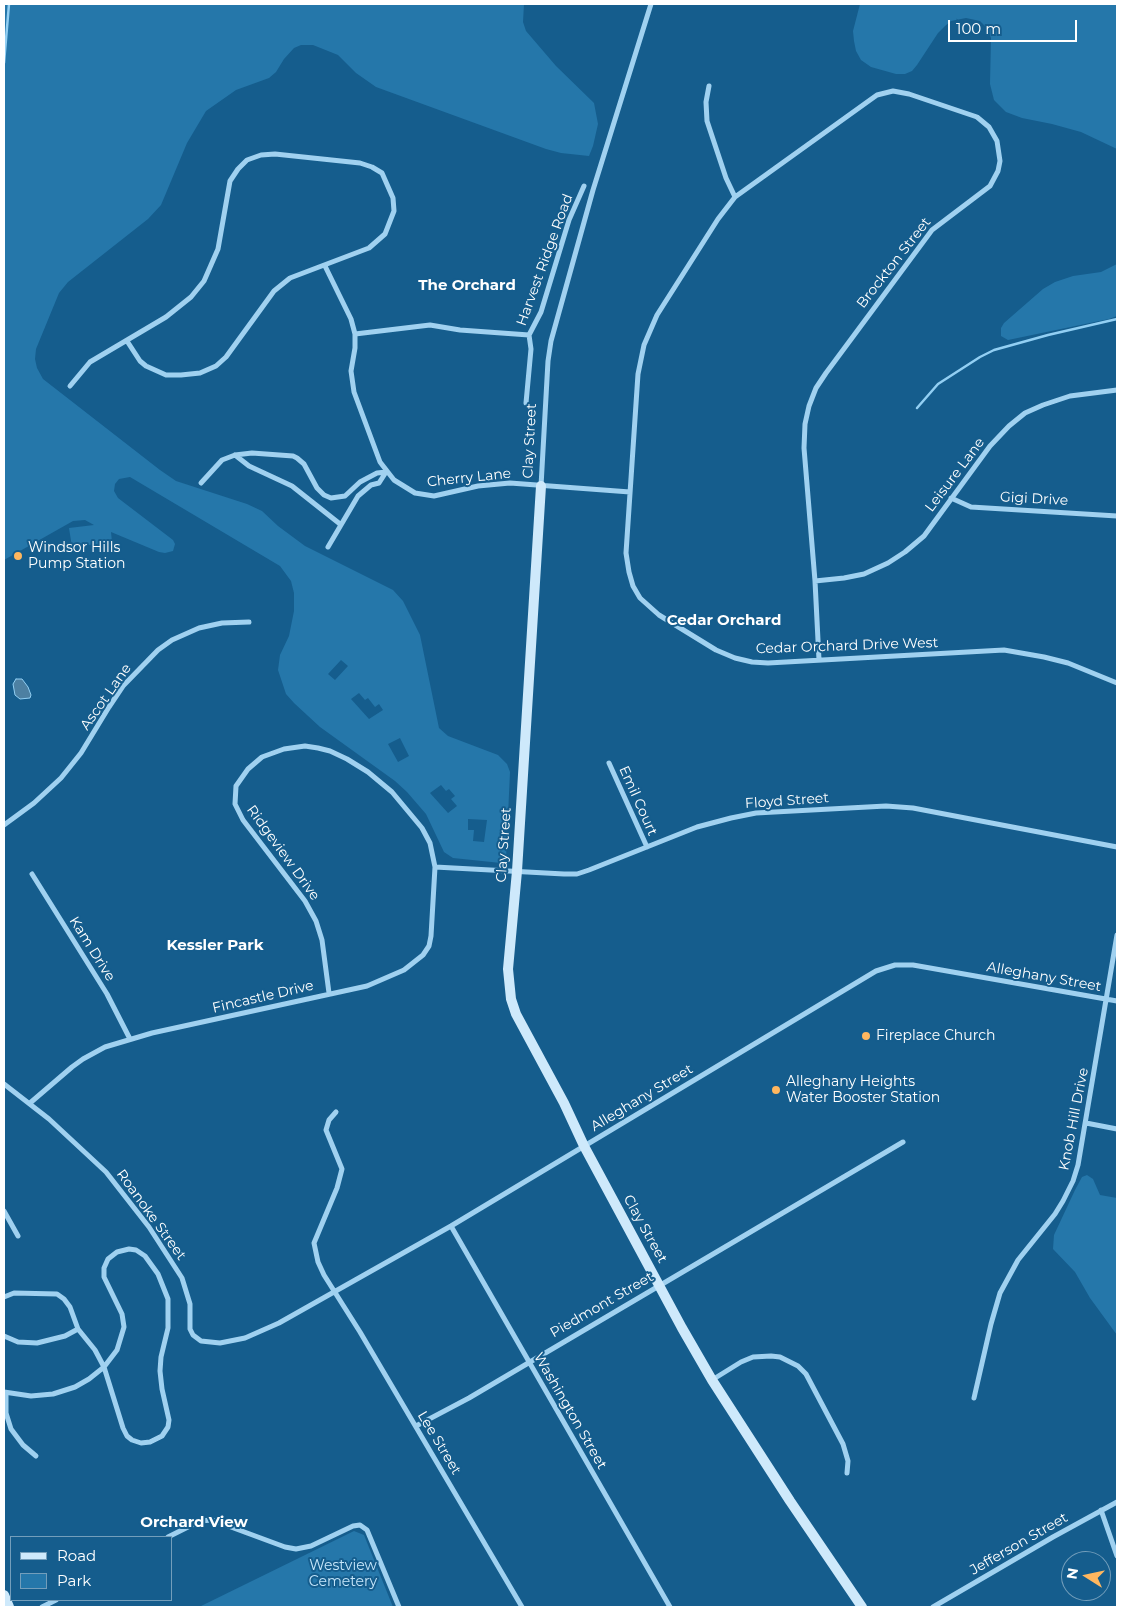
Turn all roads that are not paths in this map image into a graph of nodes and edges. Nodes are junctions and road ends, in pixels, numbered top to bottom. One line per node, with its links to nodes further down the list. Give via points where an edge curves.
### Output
1 (651, 4): 15 (street, Clay Street, via 593,190 551,341)
2 (709, 86): 4 (street, via 707,121)
3 (584, 186): 7 (street, Harvest Ridge Road, via 569,220 541,312)
4 (735, 196): 16 (street, Brockton Street, via 657,315 644,345 638,374); 21 (street, Brockton Street, via 885,92 909,94 977,117 989,127 999,150 998,171 990,186 932,230 816,388 807,415 804,448)
5 (325, 266): 6 (street, Cherry Lane); 8 (street, via 290,278 274,291 226,357 200,373 181,376 153,370 140,361); 8 (street, via 369,248 385,234 394,211 382,173 360,163 261,155 248,160 230,181 218,249 204,281 178,309)
6 (355, 334): 7 (street, via 430,325); 13 (street, Cherry Lane, via 351,371 354,392)
7 (529, 335): 11 (street, Harvest Ridge Road, via 531,349)
8 (127, 341): 9 (street, via 90,362)
9 (70, 386)
10 (1117, 390): 17 (street, Leisure Lane, via 1070,396 1026,413 990,446)
11 (526, 402)
12 (236, 455): 13 (street, via 252,452 293,456 304,464 317,488 331,498 345,496 360,482); 14 (street, via 222,460); 19 (street, via 249,466 292,486)
13 (386, 472): 15 (street, Cherry Lane, via 415,493 434,496 478,486); 19 (street, via 379,483 371,485 358,496)
14 (200, 483)
15 (541, 486): 16 (street, Cherry Lane); 30 (street, Clay Street)
16 (630, 492): 23 (street, Cedar Orchard Drive West, via 626,553 633,586 648,606 716,650 735,658 768,663)
17 (951, 498): 18 (street, Gigi Drive, via 971,507); 21 (street, Leisure Lane, via 924,536 888,563 864,574)
18 (1117, 516)
19 (340, 524): 20 (street)
20 (328, 547)
21 (815, 581): 23 (street, Brockton Street)
22 (249, 622): 26 (street, Ascot Lane, via 199,628 158,650 123,686 81,753 61,778 34,803)
23 (819, 660): 24 (street, Cedar Orchard Drive West, via 1004,650 1060,661)
24 (1117, 683)
25 (609, 763): 27 (street, Emil Court)
26 (4, 823)
27 (647, 847): 28 (street, Floyd Street, via 698,827 756,813 886,806 913,808); 30 (street, Floyd Street, via 577,874)
28 (1117, 847)
29 (435, 867): 30 (street, Floyd Street); 33 (street, Fincastle Drive, via 431,936 424,955 404,970 377,982); 33 (street, Ridgeview Drive, via 427,837 404,805 368,772 335,753 305,746 284,749 262,757 244,774 236,786 237,810 313,916 322,940)
30 (516, 871): 43 (street, Clay Street, via 509,988 516,1014)
31 (32, 874): 36 (street, Kam Drive, via 107,994)
32 (1117, 935): 34 (street, Knob Hill Drive)
33 (330, 993): 36 (street, Fincastle Drive)
34 (1107, 999): 35 (street, Alleghany Street); 40 (street, Knob Hill Drive); 43 (street, Alleghany Street, via 913,965 885,967)
35 (1117, 1001)
36 (130, 1039): 38 (street, Fincastle Drive, via 104,1047 83,1059)
37 (4, 1084): 38 (street, Roanoke Street)
38 (30, 1103): 52 (street, Roanoke Street, via 106,1172 149,1227 185,1285 190,1304 190,1329)
39 (336, 1112): 48 (street, Lee Street, via 326,1130 342,1170 314,1243 318,1262)
40 (1086, 1122): 41 (street); 57 (street, Knob Hill Drive, via 1078,1165 1066,1195 1018,1260 1000,1293)
41 (1117, 1129)
42 (903, 1142): 47 (street, Piedmont Street)
43 (584, 1146): 45 (street, Alleghany Street); 47 (street, Clay Street)
44 (4, 1211): 46 (street)
45 (451, 1226): 48 (street, Alleghany Street); 53 (street, Washington Street)
46 (18, 1236)
47 (660, 1285): 53 (street, Piedmont Street); 55 (street, Clay Street)
48 (335, 1292): 52 (street, Alleghany Street, via 254,1336 220,1343); 58 (street, Lee Street)
49 (4, 1297): 50 (street, via 14,1293 57,1294 70,1307)
50 (78, 1329): 51 (street, via 37,1343 18,1342); 54 (street)
51 (4, 1336)
52 (199, 1340)
53 (529, 1362): 58 (street, Piedmont Street); 72 (street, Washington Street)
54 (104, 1367): 54 (street, via 127,1436 141,1443 160,1438 166,1432 169,1420 160,1371 168,1328 168,1299 158,1274 146,1256 136,1250 116,1252 104,1268 104,1277 122,1314 124,1327 117,1350); 56 (street, via 75,1387 53,1394 31,1396)
55 (712, 1380): 60 (street, via 740,1362 753,1358 780,1357 798,1366 806,1374 843,1444); 73 (street, Clay Street)
56 (5, 1392): 59 (street, via 6,1413 12,1429)
57 (974, 1398)
58 (416, 1426): 71 (street, Lee Street)
59 (36, 1456)
60 (848, 1473)
61 (1117, 1502): 62 (street, Jefferson Street)
62 (1102, 1510): 64 (street); 66 (street, Jefferson Street)
63 (170, 1536): 70 (street, via 200,1521 212,1520 285,1547 303,1549 353,1526 363,1526)
64 (1117, 1556)
65 (4, 1595): 68 (street)
66 (944, 1600): 74 (street, Jefferson Street); 75 (street)
67 (54, 1601): 69 (street)
68 (9, 1607)
69 (42, 1607)
70 (399, 1607)
71 (522, 1607)
72 (670, 1607)
73 (862, 1607)
74 (933, 1607)
75 (948, 1607)

